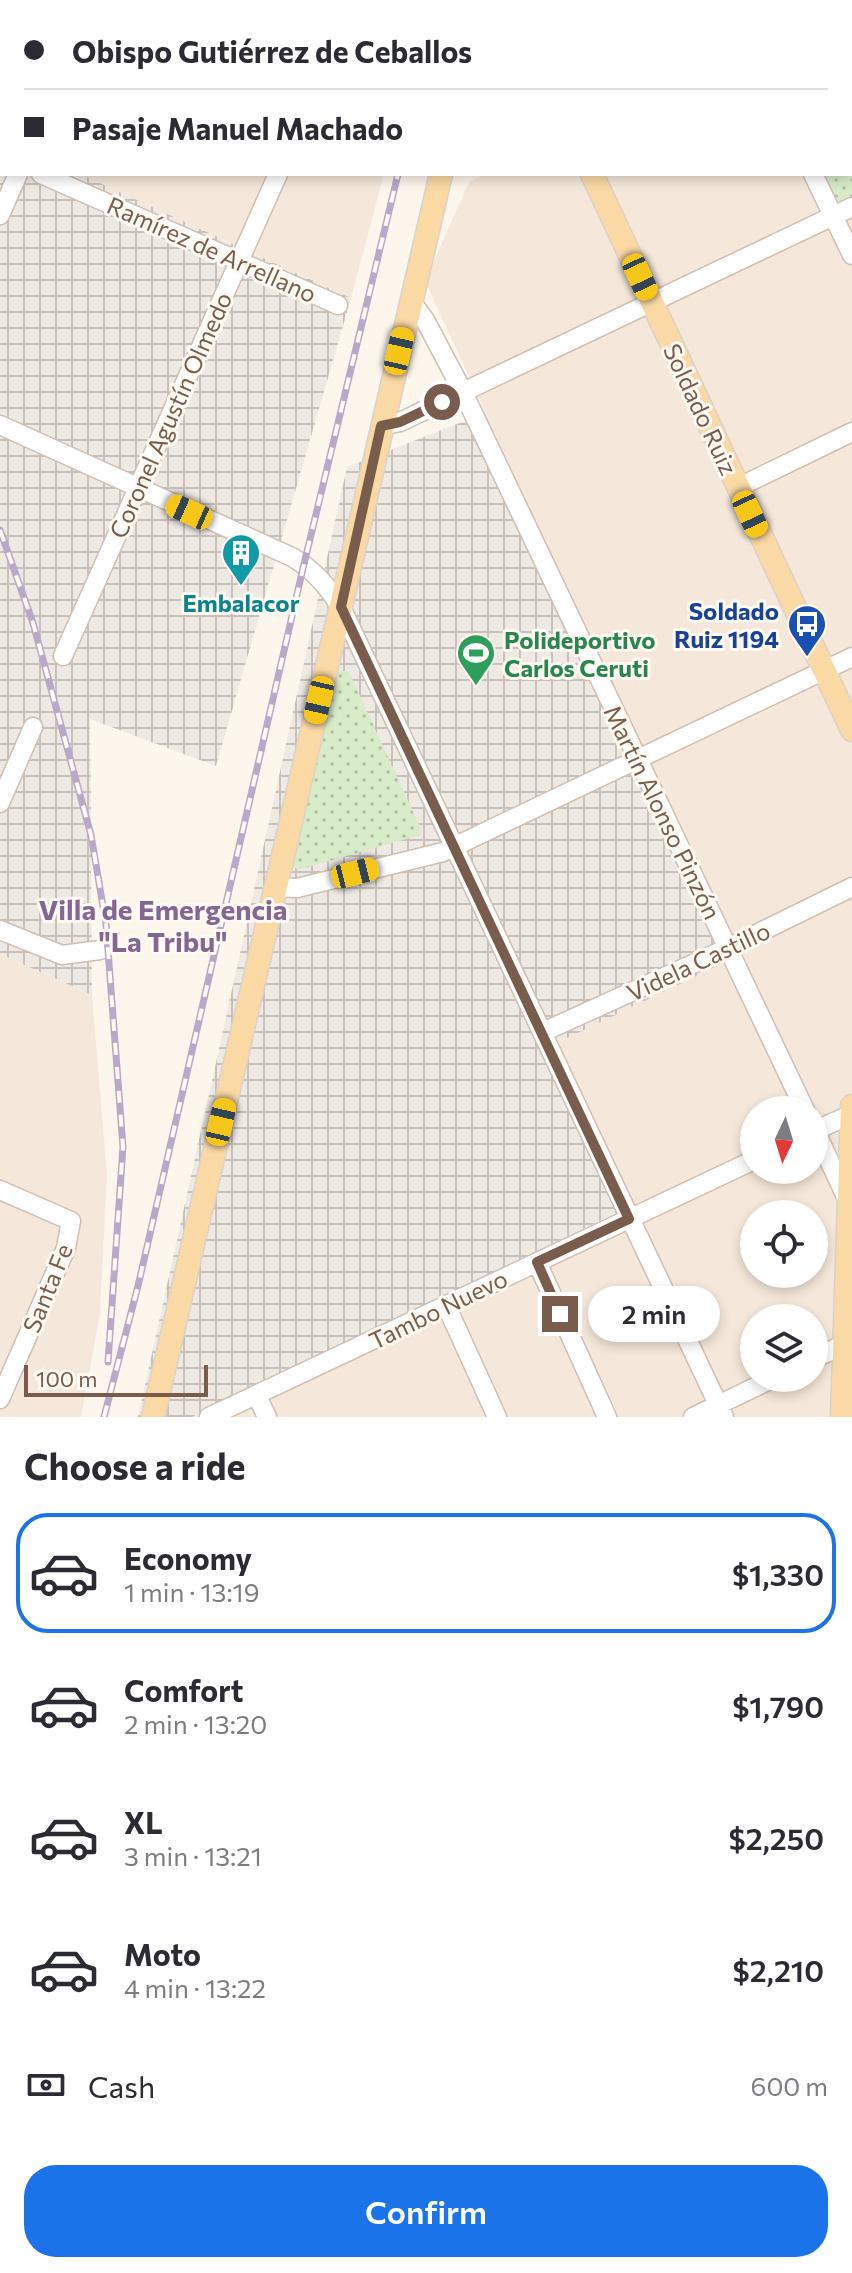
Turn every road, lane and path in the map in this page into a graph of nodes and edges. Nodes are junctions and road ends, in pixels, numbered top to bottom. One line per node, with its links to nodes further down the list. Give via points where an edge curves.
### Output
1 (17, 176): 8 (street)
2 (46, 176): 11 (street, Ramírez de Arrellano)
3 (277, 176): 11 (street, Coronel Agustín Olmedo)
4 (441, 176): 12 (main road)
5 (593, 176): 13 (main road, Soldado Ruiz)
6 (814, 176): 9 (street)
7 (852, 207): 9 (street)
8 (0, 215)
9 (834, 216): 10 (street); 13 (street)
10 (852, 255)
11 (238, 261): 14 (street, Ramírez de Arrellano); 20 (street, Coronel Agustín Olmedo)
12 (411, 301): 15 (street, Martín Alonso Pinzón); 17 (main road)
13 (652, 303): 15 (street); 19 (main road, Soldado Ruiz)
14 (338, 305)
15 (463, 392): 17 (street); 27 (street, Martín Alonso Pinzón)
16 (0, 425): 20 (street)
17 (381, 426): 21 (main road)
18 (852, 432): 19 (street)
19 (737, 488): 24 (main road, Soldado Ruiz)
20 (138, 489): 21 (street, via 304,564); 22 (street, Coronel Agustín Olmedo)
21 (341, 607): 30 (street); 31 (main road)
22 (63, 656)
23 (852, 657): 24 (street)
24 (824, 670): 26 (main road, Soldado Ruiz); 27 (street)
25 (33, 727): 28 (street)
26 (852, 730)
27 (638, 760): 30 (street); 34 (street, Martín Alonso Pinzón)
28 (8, 762): 29 (street)
29 (0, 803)
30 (455, 847): 31 (street, via 297,888); 36 (street)
31 (276, 887): 54 (main road)
32 (852, 887): 34 (street, Videla Castillo)
33 (0, 930): 35 (street, via 62,955)
34 (728, 948): 36 (street, Videla Castillo); 37 (street, Martín Alonso Pinzón)
35 (100, 950)
36 (543, 1032): 45 (street)
37 (798, 1096)
38 (852, 1106): 39 (main road)
39 (852, 1114): 40 (street); 44 (main road)
40 (828, 1124)
41 (828, 1160): 44 (street)
42 (740, 1167): 45 (street, Tambo Nuevo)
43 (0, 1190): 52 (street, Santa Fe, via 71,1221 66,1248)
44 (851, 1209): 48 (main road)
45 (629, 1219): 46 (street, Tambo Nuevo); 53 (street)
46 (537, 1262): 47 (street, Tambo Nuevo); 58 (street)
47 (446, 1305): 51 (street, Tambo Nuevo); 57 (street)
48 (848, 1342): 49 (street); 60 (main road)
49 (828, 1352)
50 (752, 1392): 53 (street)
51 (257, 1396): 55 (street, Tambo Nuevo); 56 (street)
52 (0, 1399)
53 (721, 1411): 59 (street)
54 (153, 1417)
55 (209, 1417)
56 (267, 1417)
57 (497, 1417)
58 (607, 1417)
59 (693, 1417)
60 (842, 1417)

